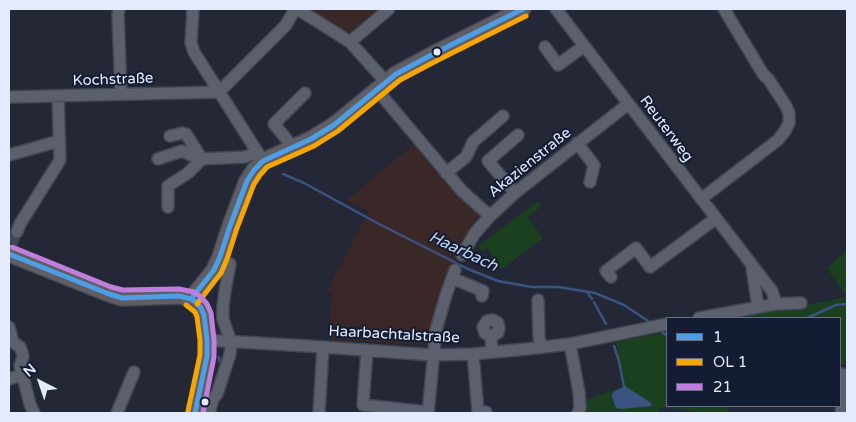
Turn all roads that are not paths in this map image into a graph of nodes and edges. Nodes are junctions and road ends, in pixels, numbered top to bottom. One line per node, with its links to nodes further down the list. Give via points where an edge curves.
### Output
1 (119, 9): 14 (street)
2 (193, 9): 12 (street, via 191,43)
3 (296, 9): 8 (street); 12 (street, via 286,25)
4 (389, 9): 8 (street)
5 (524, 9): 11 (main road, via 436,52 396,74)
6 (556, 9): 9 (street, Reuterweg)
7 (724, 9): 31 (street, via 786,106 789,123 778,140)
8 (350, 42): 11 (street)
9 (584, 46): 10 (street, via 558,65); 17 (street, Reuterweg)
10 (545, 48)
11 (382, 86): 23 (main road, via 334,125); 28 (street)
12 (219, 92): 14 (street, Kochstraße); 25 (street)
13 (305, 93): 23 (street, via 274,124)
14 (121, 94): 15 (street, Kochstraße)
15 (58, 96): 16 (street, Kochstraße); 21 (street)
16 (9, 97)
17 (628, 104): 22 (street, Akazienstraße); 31 (street, Reuterweg)
18 (503, 116): 28 (street, via 473,142 466,157)
19 (518, 135): 30 (street, via 488,160)
20 (170, 136): 27 (street, via 186,134)
21 (59, 141): 24 (street); 35 (street, via 60,160)
22 (577, 143): 29 (street, via 594,164); 30 (street, Akazienstraße)
23 (293, 147): 25 (main road)
24 (9, 155)
25 (260, 157): 27 (street); 42 (main road, via 247,181 214,270)
26 (158, 159): 27 (street, via 182,151)
27 (200, 159): 32 (street, via 188,173 168,186)
28 (446, 173): 33 (street)
29 (590, 182)
30 (514, 193): 33 (street, Akazienstraße)
31 (701, 199): 34 (street, Reuterweg)
32 (168, 207)
33 (490, 216): 37 (street, Akazienstraße)
34 (715, 218): 39 (street, Reuterweg); 40 (street, via 650,267 636,248 606,271)
35 (17, 232)
36 (10, 252): 42 (main road, via 122,298 179,296)
37 (462, 255)
38 (230, 264): 48 (street)
39 (752, 267): 45 (street, Reuterweg, via 772,291); 46 (street, Reuterweg)
40 (611, 277)
41 (482, 296): 61 (street, via 483,291 454,274 436,330)
42 (191, 299): 49 (main road, via 201,308)
43 (538, 300): 57 (street)
44 (801, 303): 45 (street)
45 (776, 304): 46 (street)
46 (758, 307): 47 (street)
47 (704, 317)
48 (223, 319): 49 (street); 54 (street)
49 (205, 321): 53 (main road)
50 (665, 325): 55 (street, Haarbachtalstraße)
51 (9, 327): 64 (street, via 13,342 22,352)
52 (491, 336): 59 (street)
53 (207, 340): 54 (street, Haarbachtalstraße); 66 (main road)
54 (231, 342): 56 (street, Haarbachtalstraße); 66 (street, via 217,394)
55 (570, 344): 57 (street, Haarbachtalstraße); 75 (street, via 579,392)
56 (323, 347): 58 (street, Haarbachtalstraße); 73 (street)
57 (541, 348): 59 (street, Haarbachtalstraße)
58 (367, 350): 61 (street, Haarbachtalstraße); 68 (street, via 363,406)
59 (492, 352): 60 (street, Haarbachtalstraße)
60 (473, 354): 61 (street, Haarbachtalstraße); 74 (street, via 478,412)
61 (432, 355): 68 (street)
62 (134, 372): 70 (street)
63 (842, 374): 67 (street)
64 (22, 375): 65 (street); 69 (street)
65 (9, 379)
66 (206, 398): 71 (main road); 72 (street)
67 (841, 398): 76 (street)
68 (428, 412)
69 (34, 413)
70 (117, 413)
71 (195, 413)
72 (209, 413)
73 (319, 413)
74 (486, 413)
75 (578, 413)
76 (841, 413)

